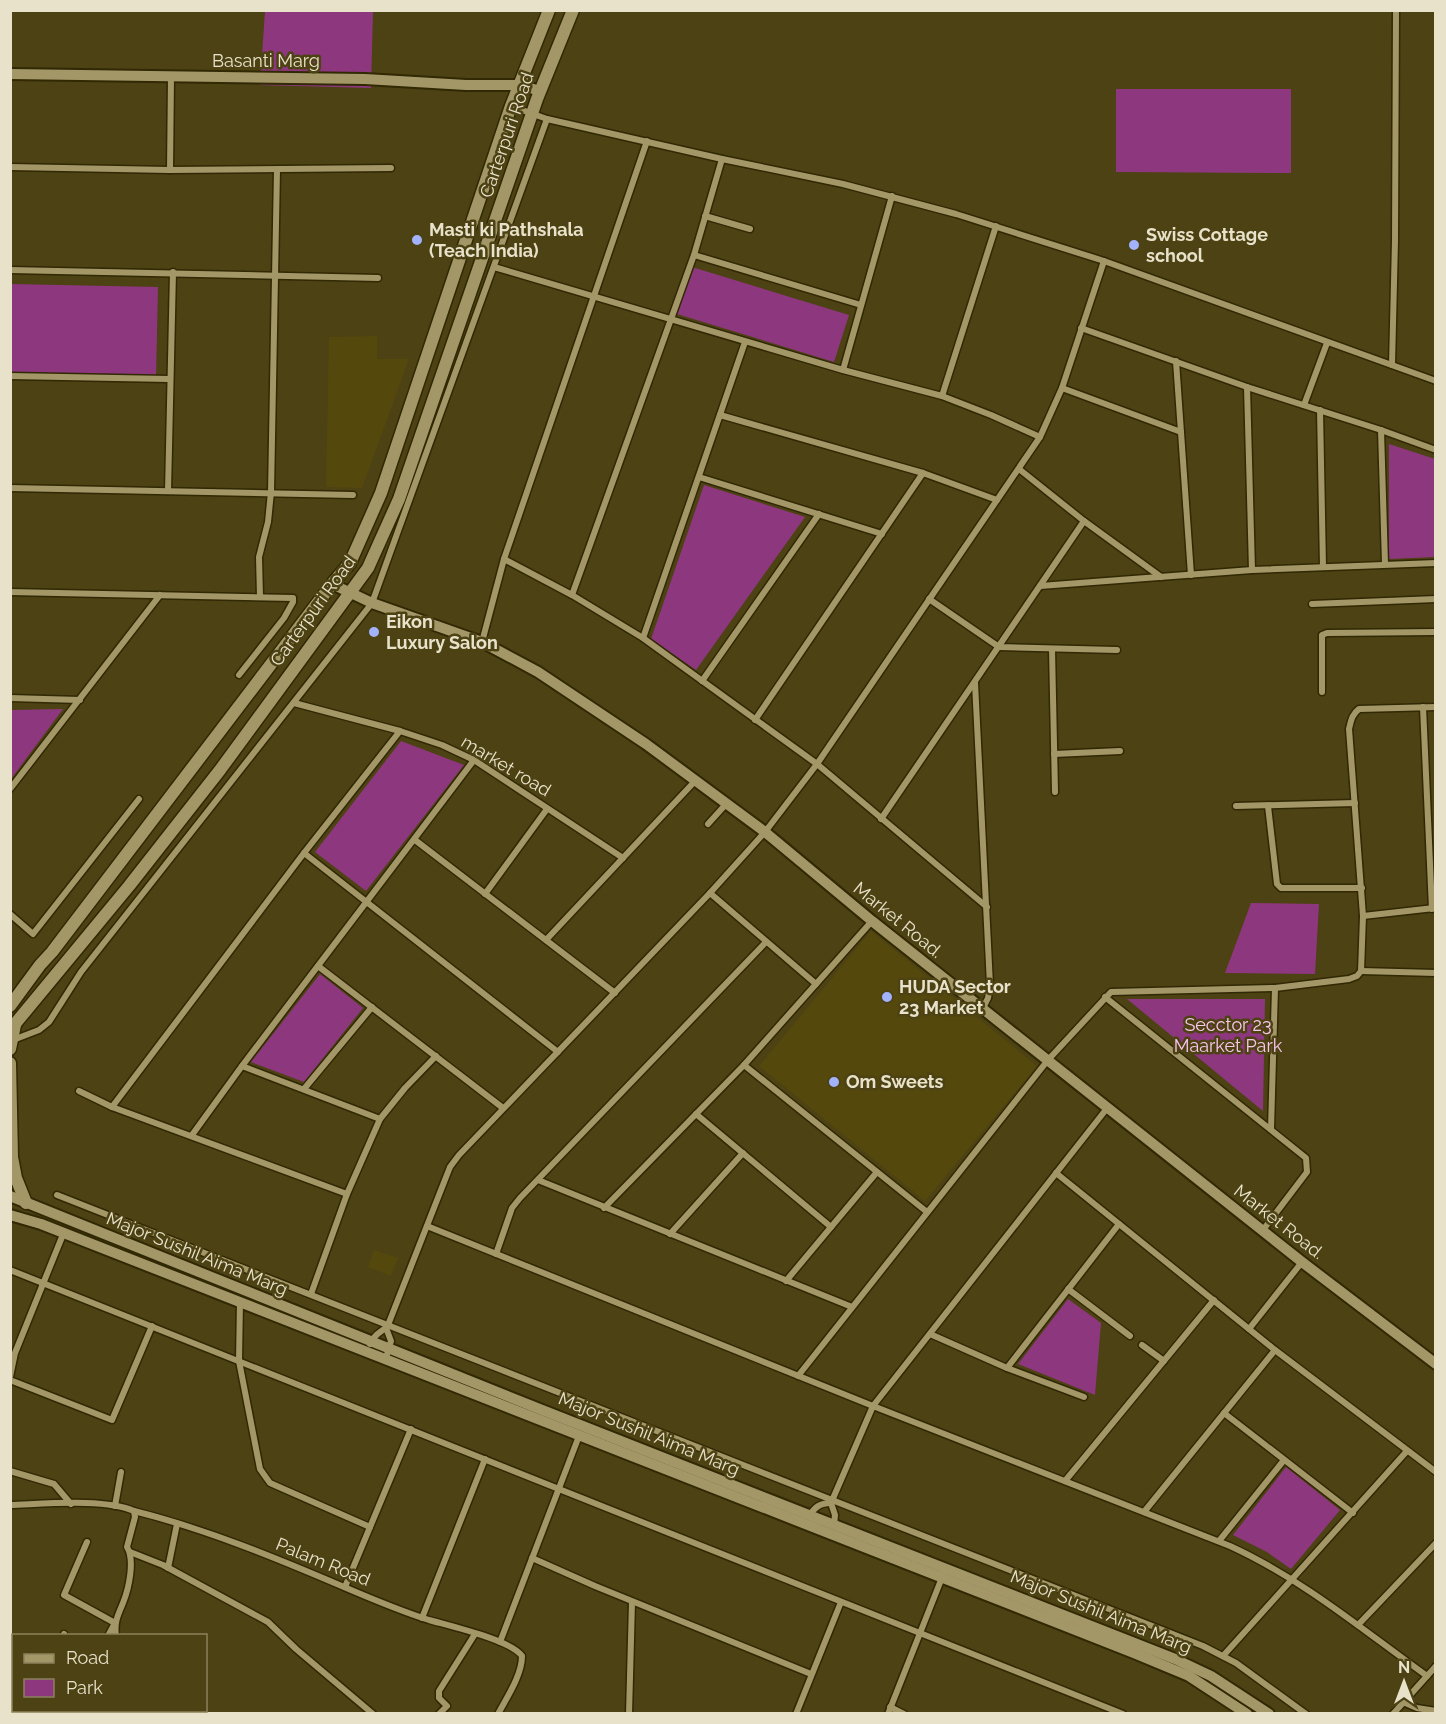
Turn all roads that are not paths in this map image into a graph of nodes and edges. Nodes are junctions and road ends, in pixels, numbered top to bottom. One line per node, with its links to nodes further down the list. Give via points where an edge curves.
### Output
1 (549, 10): 6 (main road, Carterpuri Road)
2 (573, 10): 7 (main road, Carterpuri Road)
3 (1396, 10): 35 (street)
4 (10, 74): 5 (street, Basanti Marg)
5 (171, 77): 6 (street, Basanti Marg); 15 (street)
6 (520, 85): 7 (street, Basanti Marg); 8 (main road, Carterpuri Road)
7 (540, 91): 9 (main road, Carterpuri Road)
8 (511, 106): 9 (street); 68 (main road, Carterpuri Road, via 381,493 350,563)
9 (533, 112): 10 (street); 71 (main road, Carterpuri Road, via 399,499 368,568)
10 (548, 118): 11 (street); 23 (street)
11 (647, 141): 12 (street); 28 (street)
12 (722, 159): 17 (street); 18 (street)
13 (10, 167): 15 (street)
14 (391, 168): 16 (street)
15 (170, 170): 16 (street)
16 (277, 170): 26 (street)
17 (892, 196): 19 (street); 29 (street)
18 (705, 216): 20 (street); 21 (street)
19 (996, 226): 22 (street); 42 (street)
20 (750, 229)
21 (694, 255): 29 (street); 30 (street)
22 (1104, 261): 31 (street); 33 (street)
23 (494, 267): 28 (street); 77 (street)
24 (10, 270): 25 (street)
25 (173, 272): 26 (street); 38 (street)
26 (275, 276): 27 (street); 55 (street)
27 (378, 278)
28 (594, 297): 30 (street); 61 (street)
29 (861, 305): 36 (street)
30 (670, 320): 32 (street); 73 (street)
31 (1081, 328): 34 (street); 41 (street)
32 (745, 342): 36 (street); 45 (street)
33 (1327, 343): 35 (street); 43 (street)
34 (1176, 361): 40 (street); 47 (street)
35 (1392, 364): 39 (street)
36 (843, 370): 42 (street)
37 (10, 376): 38 (street)
38 (169, 379): 54 (street)
39 (1436, 381)
40 (1247, 387): 43 (street); 65 (street)
41 (1062, 388): 47 (street); 48 (street)
42 (942, 396): 48 (street)
43 (1304, 405): 44 (street)
44 (1320, 410): 46 (street); 64 (street)
45 (720, 415): 51 (street); 52 (street)
46 (1381, 430): 49 (street); 63 (street)
47 (1181, 432): 66 (street)
48 (1040, 437): 50 (street)
49 (1436, 450)
50 (1019, 469): 57 (street); 59 (street)
51 (923, 473): 57 (street); 60 (street)
52 (699, 477): 58 (street); 80 (street)
53 (10, 488): 54 (street)
54 (168, 491): 55 (street)
55 (271, 492): 56 (street); 74 (street, via 258,557)
56 (353, 495)
57 (998, 500): 75 (street)
58 (819, 514): 60 (street); 86 (street)
59 (1084, 521): 67 (street); 69 (street)
60 (882, 534): 94 (street)
61 (504, 559): 73 (street); 81 (street)
62 (1436, 563): 63 (street)
63 (1385, 564): 64 (street)
64 (1323, 567): 65 (street)
65 (1252, 570): 66 (street)
66 (1191, 575): 67 (street)
67 (1161, 577): 69 (street)
68 (332, 584): 71 (street, Market Road.); 134 (main road, Carterpuri Road)
69 (1040, 586): 82 (street)
70 (10, 592): 72 (street)
71 (350, 593): 77 (street, Market Road.); 137 (main road, Carterpuri Road, via 220,770)
72 (160, 595): 74 (street); 90 (street)
73 (572, 596): 80 (street)
74 (260, 597): 85 (street, via 293,598 293,602)
75 (929, 599): 82 (street); 99 (street)
76 (1436, 599): 78 (street)
77 (372, 603): 81 (street, Market Road.); 91 (street)
78 (1312, 604)
79 (1436, 632): 88 (street, via 1322,635)
80 (643, 638): 86 (street)
81 (482, 642): 100 (street, Market Road., via 594,707)
82 (999, 647): 83 (street); 87 (street)
83 (1052, 649): 84 (street); 97 (street)
84 (1118, 650)
85 (240, 675)
86 (702, 681): 94 (street)
87 (975, 683): 109 (street); 120 (street)
88 (1322, 692)
89 (10, 698): 90 (street)
90 (80, 700): 101 (street)
91 (294, 703): 95 (street, market road); 138 (street, via 81,972 49,1022)
92 (1423, 707): 93 (street); 105 (street, via 1359,709 1354,713 1349,729); 114 (street)
93 (1436, 707)
94 (755, 720): 99 (street)
95 (400, 731): 98 (street, market road); 113 (street)
96 (1120, 751): 97 (street)
97 (1054, 754): 102 (street)
98 (474, 760): 108 (street, market road); 112 (street)
99 (817, 764): 109 (street); 111 (street)
100 (696, 780): 104 (street, Market Road.); 115 (street)
101 (10, 789)
102 (1055, 792)
103 (139, 799): 122 (street, via 33,934)
104 (727, 803): 110 (street); 111 (street, Market Road.)
105 (1355, 803): 107 (street); 116 (street)
106 (1236, 806): 107 (street)
107 (1268, 806): 116 (street, via 1277,884 1281,888)
108 (547, 809): 115 (street, market road); 118 (street)
109 (881, 819): 120 (street)
110 (708, 824)
111 (765, 832): 117 (street); 124 (street, Market Road.)
112 (415, 840): 118 (street); 119 (street)
113 (304, 853): 119 (street); 148 (street)
114 (1433, 855): 121 (street)
115 (623, 858): 125 (street)
116 (1362, 888): 123 (street)
117 (710, 893): 126 (street); 132 (street)
118 (485, 894): 125 (street)
119 (367, 902): 127 (street); 140 (street)
120 (987, 907): 136 (street, via 990,985)
121 (1434, 908): 123 (street)
122 (10, 914)
123 (1364, 916): 128 (street)
124 (872, 921): 130 (street); 136 (street, Market Road.)
125 (546, 940): 132 (street)
126 (766, 942): 130 (street); 158 (street)
127 (318, 966): 135 (street); 145 (street)
128 (1361, 971): 129 (street); 131 (street, via 1349,979)
129 (1436, 972)
130 (816, 984): 144 (street)
131 (1275, 988): 133 (street, via 1118,990); 153 (street)
132 (615, 993): 140 (street)
133 (1105, 997): 142 (street); 153 (street)
134 (10, 1006)
135 (372, 1007): 141 (street); 146 (street)
136 (983, 1008): 142 (street, Market Road.)
137 (13, 1027): 138 (main road)
138 (11, 1041): 139 (main road)
139 (10, 1049)
140 (558, 1052): 150 (street)
141 (436, 1056): 150 (street); 152 (street)
142 (1047, 1060): 149 (street, Market Road.); 164 (street)
143 (10, 1063): 162 (main road, via 12,1158)
144 (744, 1065): 151 (street); 156 (street)
145 (242, 1066): 146 (street); 154 (street)
146 (304, 1089): 152 (street)
147 (79, 1091): 148 (street)
148 (112, 1107): 154 (street)
149 (1108, 1107): 157 (street); 169 (street, Market Road.)
150 (503, 1108): 167 (street, via 450,1167)
151 (696, 1114): 155 (street); 163 (street)
152 (380, 1119): 159 (street)
153 (1271, 1129): 169 (street, via 1306,1158 1308,1172)
154 (192, 1135): 159 (street)
155 (743, 1153): 168 (street); 171 (street)
156 (878, 1172): 164 (street); 168 (street)
157 (1056, 1173): 166 (street); 185 (street)
158 (538, 1180): 163 (street); 172 (street, via 512,1208)
159 (347, 1194): 178 (street)
160 (57, 1195): 178 (street)
161 (10, 1196): 162 (street, Major Sushil Aima Marg)
162 (26, 1203): 188 (street, Major Sushil Aima Marg)
163 (604, 1208): 171 (street)
164 (927, 1212): 181 (street)
165 (10, 1215): 170 (street, Major Sushil Aima Marg)
166 (1119, 1224): 177 (street); 180 (street)
167 (427, 1226): 172 (street); 183 (street)
168 (831, 1227): 175 (street)
169 (1263, 1230): 173 (street, Market Road.)
170 (64, 1232): 176 (street); 179 (street, Major Sushil Aima Marg)
171 (670, 1234): 175 (street)
172 (496, 1254): 196 (street)
173 (1302, 1262): 184 (street); 194 (street, Market Road.)
174 (10, 1270): 176 (street)
175 (786, 1281): 181 (street)
176 (43, 1283): 182 (street); 190 (street)
177 (1068, 1289): 186 (street); 195 (street)
178 (311, 1294): 183 (street)
179 (240, 1300): 188 (street, Major Sushil Aima Marg); 192 (street)
180 (1214, 1300): 184 (street); 193 (street)
181 (852, 1307): 196 (street)
182 (153, 1326): 192 (street); 197 (street, via 111,1420)
183 (387, 1327): 188 (street, via 379,1331); 191 (street); 211 (street)
184 (1249, 1329): 189 (street)
185 (930, 1334): 195 (street); 199 (street)
186 (1130, 1336)
187 (1142, 1345): 193 (street)
188 (369, 1346): 191 (street, Major Sushil Aima Marg)
189 (1275, 1350): 200 (street); 203 (street)
190 (13, 1352): 197 (street)
191 (387, 1353): 202 (street, Major Sushil Aima Marg); 218 (street, Major Sushil Aima Marg)
192 (239, 1361): 201 (street); 221 (street, via 264,1478)
193 (1164, 1361): 209 (street)
194 (1436, 1364)
195 (1007, 1368): 198 (street)
196 (798, 1376): 199 (street)
197 (10, 1379)
198 (1084, 1397)
199 (873, 1406): 209 (street); 211 (street)
200 (1224, 1413): 205 (street); 216 (street)
201 (411, 1429): 204 (street); 221 (street)
202 (579, 1436): 210 (street); 228 (street, Major Sushil Aima Marg)
203 (1407, 1451): 208 (street); 217 (street)
204 (485, 1459): 210 (street); 233 (street)
205 (1284, 1460): 217 (street); 222 (street)
206 (10, 1471): 213 (street, via 54,1484)
207 (122, 1472): 214 (street)
208 (1436, 1472)
209 (1065, 1481): 216 (street)
210 (559, 1489): 226 (street); 232 (street)
211 (832, 1502): 218 (street, via 817,1506); 220 (street); 241 (street)
212 (10, 1504): 213 (street, Palam Road)
213 (71, 1504): 214 (street, Palam Road)
214 (115, 1506): 215 (street, Palam Road)
215 (134, 1511): 219 (street, Palam Road); 225 (street, via 127,1547)
216 (1144, 1512): 222 (street)
217 (1353, 1513): 229 (street)
218 (810, 1516): 220 (street, Major Sushil Aima Marg)
219 (177, 1524): 227 (street); 230 (street, Palam Road)
220 (834, 1525): 228 (street, Major Sushil Aima Marg)
221 (370, 1527): 230 (street)
222 (1219, 1541): 229 (street)
223 (87, 1542): 234 (street, via 64,1595)
224 (1436, 1543): 235 (street)
225 (130, 1552): 227 (street); 234 (street, via 125,1598)
226 (532, 1558): 231 (street); 240 (street)
227 (168, 1568): 248 (street, via 268,1622)
228 (944, 1572): 239 (street); 255 (street, Major Sushil Aima Marg, via 1189,1676); 256 (street, Major Sushil Aima Marg, via 1196,1669)
229 (1293, 1580): 235 (street); 241 (street)
230 (345, 1587): 233 (street, Palam Road)
231 (632, 1602): 243 (street); 251 (street)
232 (841, 1602): 239 (street); 243 (street)
233 (422, 1618): 238 (street, Palam Road)
234 (115, 1623): 236 (street); 237 (street)
235 (1358, 1625): 244 (street)
236 (109, 1634)
237 (116, 1634)
238 (475, 1634): 240 (street, Palam Road); 249 (street, via 440,1691 439,1698 447,1706)
239 (920, 1634): 246 (street); 254 (street)
240 (500, 1642): 250 (street, via 519,1651 522,1662)
241 (1223, 1656): 257 (street)
242 (1436, 1666): 244 (street)
243 (812, 1674): 252 (street)
244 (1427, 1676): 245 (street)
245 (1402, 1702): 247 (street); 258 (street)
246 (889, 1710): 253 (street)
247 (1436, 1711)
248 (373, 1713)
249 (439, 1713)
250 (498, 1713)
251 (629, 1713)
252 (796, 1713)
253 (904, 1713)
254 (1123, 1713)
255 (1248, 1713)
256 (1269, 1713)
257 (1306, 1713)
258 (1393, 1713)

